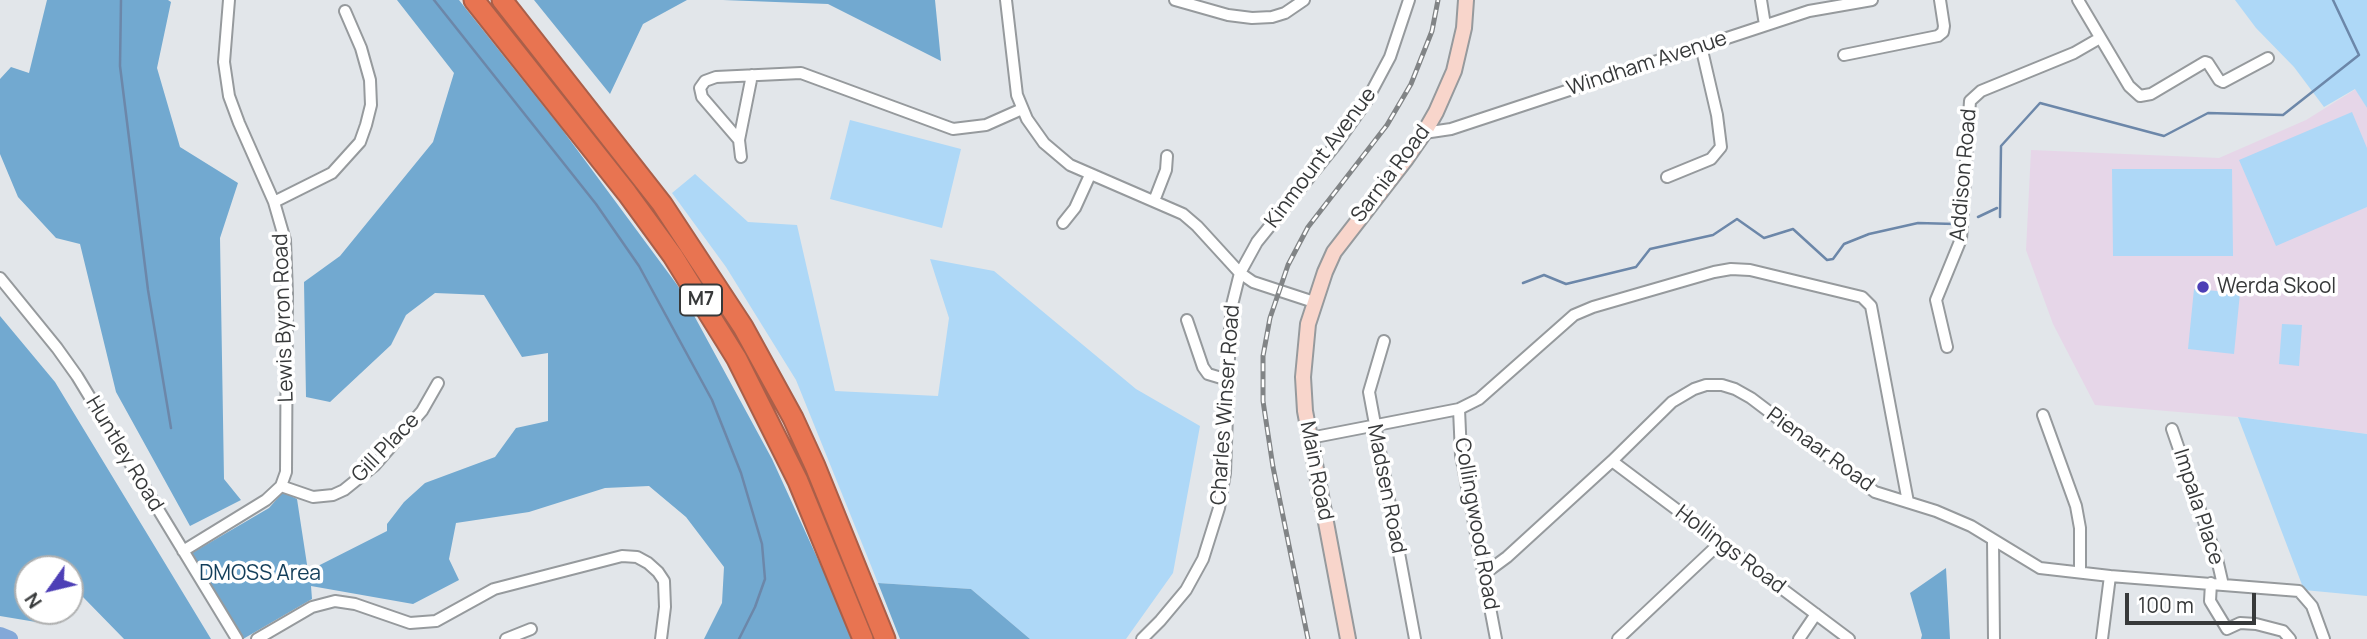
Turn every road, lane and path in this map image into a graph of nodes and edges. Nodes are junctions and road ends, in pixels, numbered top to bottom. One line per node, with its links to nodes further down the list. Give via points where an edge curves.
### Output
1 (229, 0): 30 (street, Lewis Byron Road, via 226,80 239,123)
2 (474, 0): 62 (highway, M7, via 627,192 737,359 798,481)
3 (502, 0): 63 (highway, M7, via 662,204 743,327 809,454)
4 (1006, 0): 20 (street, via 1013,76)
5 (1175, 0): 6 (street, via 1252,18 1285,13)
6 (1304, 0)
7 (1409, 0): 32 (street, Kinmount Avenue, via 1390,57 1366,102 1257,242)
8 (1466, 0): 23 (main road, Sarnia Road, via 1454,71)
9 (1761, 0): 14 (street)
10 (1871, 0): 14 (street, Windham Avenue, via 1809,11)
11 (1940, 0): 17 (street, via 1944,26 1938,36)
12 (2078, 0): 15 (street)
13 (345, 11): 30 (street, via 370,80 371,105 360,142 332,173)
14 (1765, 25): 16 (street, Windham Avenue)
15 (2100, 37): 18 (street, via 2129,86 2144,97 2205,62 2223,82); 37 (street, Addison Road, via 2074,53 1981,90 1970,101 1961,239 1936,300)
16 (1701, 46): 23 (street, Windham Avenue, via 1451,129); 28 (street, via 1721,147 1711,159)
17 (1844, 55)
18 (2268, 58)
19 (752, 75): 20 (street, via 811,75 953,129 986,125); 21 (street); 22 (street, via 710,78 701,84 702,97)
20 (1022, 109): 27 (street, via 1044,143)
21 (743, 120): 22 (street); 24 (street)
22 (728, 127): 24 (street)
23 (1424, 133): 34 (main road, Sarnia Road, via 1340,244)
24 (739, 140): 26 (street)
25 (1167, 156): 29 (street)
26 (741, 157)
27 (1090, 175): 29 (street); 31 (street)
28 (1667, 177)
29 (1154, 201): 32 (street, via 1189,219)
30 (274, 202): 46 (street, Lewis Byron Road, via 287,263 286,463)
31 (1063, 223)
32 (1240, 273): 34 (street, via 1260,286); 38 (street, Charles Winser Road, via 1232,305)
33 (0, 278): 50 (street, Huntley Road, via 77,376)
34 (1314, 302): 44 (main road, Main Road, via 1303,377)
35 (1186, 320): 38 (street, via 1203,367 1208,374)
36 (1384, 341): 42 (street, Madsen Road, via 1370,382)
37 (1947, 347)
38 (1227, 380): 64 (street, Charles Winser Road, via 1224,473 1214,527 1186,590)
39 (438, 383): 46 (street, Gill Place, via 422,411 375,465 344,490 313,498)
40 (1459, 409): 42 (street); 47 (street, via 1479,400 1574,315 1714,272 1750,270 1862,297 1871,306); 52 (street, Collingwood Road, via 1461,455)
41 (2043, 415): 51 (street, via 2076,506)
42 (1374, 426): 44 (street); 66 (street, Madsen Road)
43 (2172, 429): 54 (street, Impala Place, via 2217,559)
44 (1310, 438): 65 (main road, Main Road)
45 (1612, 461): 47 (street, Pienaar Road, via 1672,402 1706,385 1722,385 1751,398 1875,492); 49 (street, Hollings Road); 52 (street, Pienaar Road)
46 (281, 486): 50 (street)
47 (1908, 502): 48 (street, Pienaar Road)
48 (1993, 540): 51 (street, Pienaar Road, via 2040,568); 71 (street)
49 (1720, 543): 55 (street, Hollings Road); 68 (street)
50 (183, 551): 58 (street, Huntley Road)
51 (2080, 572): 53 (street, Pienaar Road)
52 (1484, 574): 67 (street, Collingwood Road)
53 (2110, 576): 54 (street, Pienaar Road); 72 (street)
54 (2217, 584): 57 (street, Impala Place, via 2210,601); 74 (street, Pienaar Road, via 2299,591 2312,606)
55 (1815, 614): 69 (street); 70 (street, Hollings Road)
56 (531, 629): 60 (street)
57 (2227, 634): 73 (street, via 2240,623 2256,624 2283,631)
58 (237, 639)
59 (257, 639): 61 (street, via 325,603 345,602 401,621 427,623 494,589 637,556 664,581)
60 (506, 639)
61 (661, 639)
62 (863, 639)
63 (885, 639)
64 (1142, 639)
65 (1348, 639)
66 (1415, 639)
67 (1496, 639)
68 (1618, 639)
69 (1799, 639)
70 (1849, 639)
71 (1994, 639)
72 (2102, 639)
73 (2290, 639)
74 (2324, 639)

